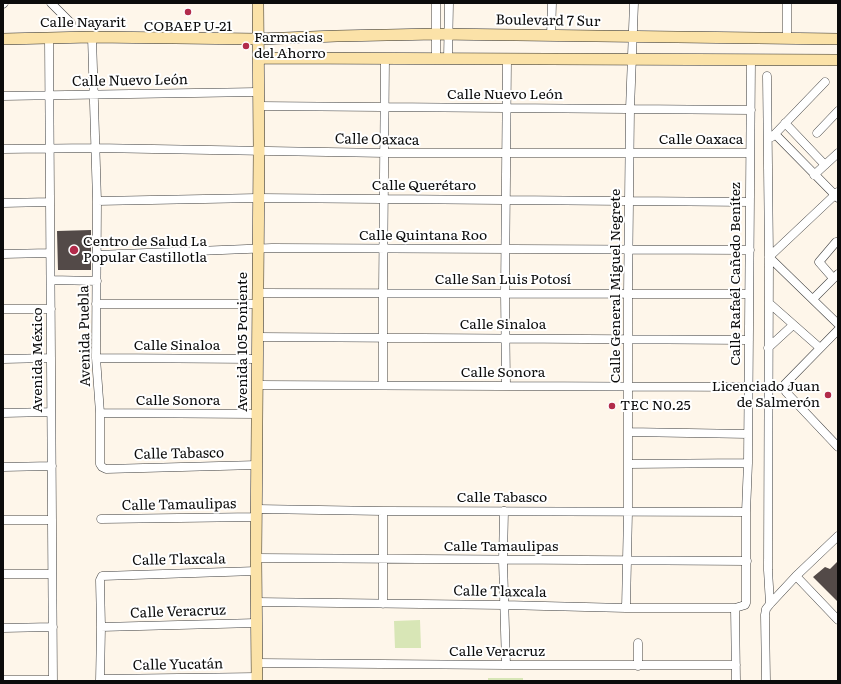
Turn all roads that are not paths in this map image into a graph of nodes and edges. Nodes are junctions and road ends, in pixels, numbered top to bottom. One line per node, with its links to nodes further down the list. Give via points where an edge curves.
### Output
1 (51, 3): 8 (street)
2 (258, 3): 17 (street, Avenida 105 Poniente)
3 (436, 3): 9 (street)
4 (449, 3): 10 (street)
5 (552, 3): 11 (street)
6 (634, 3): 13 (street, Calle General Miguel Negrete)
7 (787, 3): 15 (street)
8 (71, 23)
9 (436, 34): 10 (street, Boulevard 7 Sur); 17 (street, Boulevard 7 Sur); 21 (street)
10 (449, 35): 11 (street, Boulevard 7 Sur); 22 (street)
11 (551, 36): 13 (street, Boulevard 7 Sur)
12 (92, 37): 14 (street, Calle Nayarit); 17 (street, Calle Nayarit); 30 (street, Avenida Puebla)
13 (633, 37): 15 (street, Boulevard 7 Sur); 24 (street, Calle General Miguel Negrete)
14 (49, 38): 16 (street, Calle Nayarit); 32 (street, Avenida México)
15 (787, 38): 18 (street, Boulevard 7 Sur)
16 (3, 39)
17 (258, 39): 19 (street, Avenida 105 Poniente)
18 (838, 39)
19 (258, 58): 20 (street); 29 (street, Avenida 105 Poniente)
20 (385, 58): 21 (street); 34 (street)
21 (436, 59): 22 (street)
22 (448, 59): 23 (street)
23 (507, 59): 24 (street); 35 (street)
24 (632, 60): 25 (street); 36 (street, Calle General Miguel Negrete)
25 (751, 60): 26 (street); 37 (street, Calle Rafaél Cañedo Benítez)
26 (838, 60)
27 (766, 76): 42 (street)
28 (825, 82): 39 (street)
29 (258, 92): 30 (street, Calle Nuevo León); 33 (street, Avenida 105 Poniente)
30 (94, 95): 32 (street, Calle Nuevo León); 43 (street, Avenida Puebla)
31 (3, 96): 32 (street, Calle Nuevo León)
32 (49, 96): 45 (street, Avenida México)
33 (258, 106): 34 (street, Calle Nuevo León); 46 (street, Avenida 105 Poniente)
34 (385, 107): 35 (street, Calle Nuevo León); 47 (street)
35 (507, 108): 36 (street, Calle Nuevo León); 48 (street)
36 (630, 109): 37 (street, Calle Nuevo León); 49 (street, Calle General Miguel Negrete)
37 (751, 110): 51 (street, Calle Rafaél Cañedo Benítez)
38 (838, 112): 40 (street)
39 (785, 123): 41 (street); 52 (street)
40 (816, 133)
41 (775, 134): 42 (street); 53 (street)
42 (767, 142): 72 (street)
43 (96, 148): 45 (street, Calle Oaxaca); 46 (street, Calle Oaxaca); 58 (street, Avenida Puebla)
44 (3, 149): 45 (street, Calle Oaxaca)
45 (50, 149): 60 (street, Avenida México)
46 (259, 151): 47 (street, Calle Oaxaca); 55 (street, Avenida 105 Poniente)
47 (385, 153): 48 (street, Calle Oaxaca); 56 (street)
48 (507, 153): 49 (street, Calle Oaxaca); 57 (street)
49 (630, 153): 51 (street, Calle Oaxaca); 59 (street, Calle General Miguel Negrete)
50 (838, 153): 52 (street)
51 (750, 154): 61 (street, Calle Rafaél Cañedo Benítez)
52 (825, 164): 53 (street)
53 (814, 175): 54 (street)
54 (837, 195): 72 (street)
55 (258, 198): 56 (street, Calle Querétaro); 58 (street, Calle Querétaro); 65 (street, Avenida 105 Poniente)
56 (384, 199): 57 (street, Calle Querétaro); 64 (street)
57 (507, 200): 59 (street, Calle Querétaro); 66 (street)
58 (97, 201): 71 (street, Avenida Puebla)
59 (629, 201): 61 (street, Calle Querétaro); 67 (street, Calle General Miguel Negrete)
60 (50, 202): 62 (street); 69 (street, Avenida México)
61 (750, 202): 68 (street, Calle Rafaél Cañedo Benítez)
62 (3, 203)
63 (838, 242): 73 (street, via 819,262)
64 (384, 248): 65 (street, Calle Quintana Roo); 66 (street, Calle Quintana Roo); 77 (street)
65 (258, 249): 71 (street, Calle Quintana Roo); 76 (street, Avenida 105 Poniente)
66 (506, 249): 67 (street, Calle Quintana Roo); 78 (street)
67 (629, 249): 68 (street, Calle Quintana Roo); 79 (street, Calle General Miguel Negrete)
68 (750, 250): 80 (street, Calle Rafaél Cañedo Benítez)
69 (50, 253): 70 (street); 74 (street, Avenida México)
70 (3, 254)
71 (97, 256): 75 (street, Avenida Puebla)
72 (769, 257): 81 (street); 82 (street)
73 (836, 276): 81 (street)
74 (50, 280): 75 (street); 86 (street, Avenida México)
75 (97, 281): 83 (street, Avenida Puebla)
76 (258, 293): 77 (street, Calle San Luis Potosí); 84 (street, Avenida 105 Poniente)
77 (383, 293): 78 (street, Calle San Luis Potosí); 91 (street)
78 (505, 294): 79 (street, Calle San Luis Potosí); 92 (street)
79 (628, 294): 80 (street, Calle San Luis Potosí); 93 (street, Calle General Miguel Negrete)
80 (748, 294): 94 (street, Calle Rafaél Cañedo Benítez)
81 (813, 299): 88 (street)
82 (769, 303): 87 (street); 95 (street)
83 (96, 304): 84 (street); 98 (street, Avenida Puebla)
84 (258, 304): 90 (street, Avenida 105 Poniente)
85 (3, 309): 86 (street)
86 (51, 309): 97 (street, Avenida México)
87 (793, 324): 95 (street); 96 (street)
88 (838, 324)
89 (838, 330): 96 (street)
90 (257, 337): 91 (street, Calle Sinaloa); 100 (street, Avenida 105 Poniente)
91 (384, 338): 92 (street, Calle Sinaloa); 102 (street)
92 (506, 338): 93 (street, Calle Sinaloa); 103 (street)
93 (629, 339): 94 (street, Calle Sinaloa); 104 (street, Calle General Miguel Negrete)
94 (749, 340): 105 (street, Calle Rafaél Cañedo Benítez)
95 (768, 348): 140 (street)
96 (820, 348): 112 (street, via 784,388)
97 (51, 358): 99 (street); 106 (street, Avenida México)
98 (96, 358): 100 (street, Calle Sinaloa); 108 (street, Avenida Puebla)
99 (3, 359)
100 (257, 359): 101 (street, Avenida 105 Poniente)
101 (257, 385): 102 (street, Calle Sonora); 109 (street, Avenida 105 Poniente)
102 (383, 385): 103 (street, Calle Sonora)
103 (506, 386): 104 (street, Calle Sonora)
104 (628, 386): 105 (street, Calle Sonora); 110 (street, Calle General Miguel Negrete)
105 (749, 387): 111 (street, Calle Rafaél Cañedo Benítez)
106 (51, 412): 107 (street); 116 (street, Avenida México)
107 (3, 413)
108 (100, 413): 109 (street, Calle Sonora); 118 (street, Avenida Puebla)
109 (257, 414): 115 (street, Avenida 105 Poniente)
110 (628, 432): 111 (street); 114 (street, Calle General Miguel Negrete)
111 (748, 434): 113 (street, Calle Rafaél Cañedo Benítez)
112 (838, 447)
113 (748, 463): 114 (street); 122 (street, Calle Rafaél Cañedo Benítez)
114 (628, 464): 121 (street, Calle General Miguel Negrete)
115 (257, 465): 118 (street, Calle Tabasco); 123 (street, Avenida 105 Poniente)
116 (52, 466): 117 (street); 126 (street, Avenida México)
117 (3, 467)
118 (102, 467)
119 (504, 511): 120 (street, Calle Tabasco); 121 (street, Calle Tabasco); 130 (street)
120 (383, 512): 123 (street, Calle Tabasco); 129 (street)
121 (628, 512): 122 (street, Calle Tabasco); 131 (street, Calle General Miguel Negrete)
122 (746, 512): 132 (street, Calle Rafaél Cañedo Benítez)
123 (257, 513): 124 (street, Calle Tamaulipas); 128 (street, Avenida 105 Poniente)
124 (101, 519)
125 (3, 520): 126 (street)
126 (52, 520): 135 (street, Avenida México)
127 (838, 536): 136 (street)
128 (256, 558): 129 (street, Calle Tamaulipas); 133 (street, Avenida 105 Poniente)
129 (382, 559): 130 (street, Calle Tamaulipas); 138 (street)
130 (503, 560): 131 (street, Calle Tamaulipas); 139 (street)
131 (627, 560): 132 (street, Calle Tamaulipas); 142 (street, Calle General Miguel Negrete)
132 (746, 561): 141 (street, Calle Rafaél Cañedo Benítez, via 746,603)
133 (256, 571): 137 (street, Avenida 105 Poniente); 146 (street, Calle Tlaxcala, via 102,576)
134 (3, 574): 135 (street)
135 (52, 574): 145 (street, Avenida México)
136 (796, 576): 140 (street); 143 (street)
137 (256, 602): 138 (street, Calle Tlaxcala); 144 (street, Avenida 105 Poniente)
138 (383, 604): 139 (street, Calle Tlaxcala)
139 (504, 605): 142 (street, Calle Tlaxcala); 150 (street)
140 (768, 606): 158 (street, via 765,615)
141 (739, 607): 142 (street, Calle Tlaxcala); 151 (street, Calle Rafaél Cañedo Benítez)
142 (626, 608)
143 (838, 620)
144 (256, 622): 146 (street, Calle Veracruz); 149 (street, Avenida 105 Poniente)
145 (52, 627): 147 (street); 155 (street, Avenida México)
146 (101, 627): 156 (street)
147 (3, 628)
148 (638, 643): 152 (street)
149 (257, 663): 150 (street, Calle Veracruz); 153 (street, Avenida 105 Poniente)
150 (506, 665): 152 (street, Calle Veracruz)
151 (736, 665): 152 (street, Calle Veracruz); 157 (street, Calle Rafaél Cañedo Benítez)
152 (638, 666)
153 (257, 679): 156 (street, Calle Yucatán)
154 (3, 680): 155 (street)
155 (53, 680)
156 (100, 680)
157 (736, 681)
158 (766, 681)

